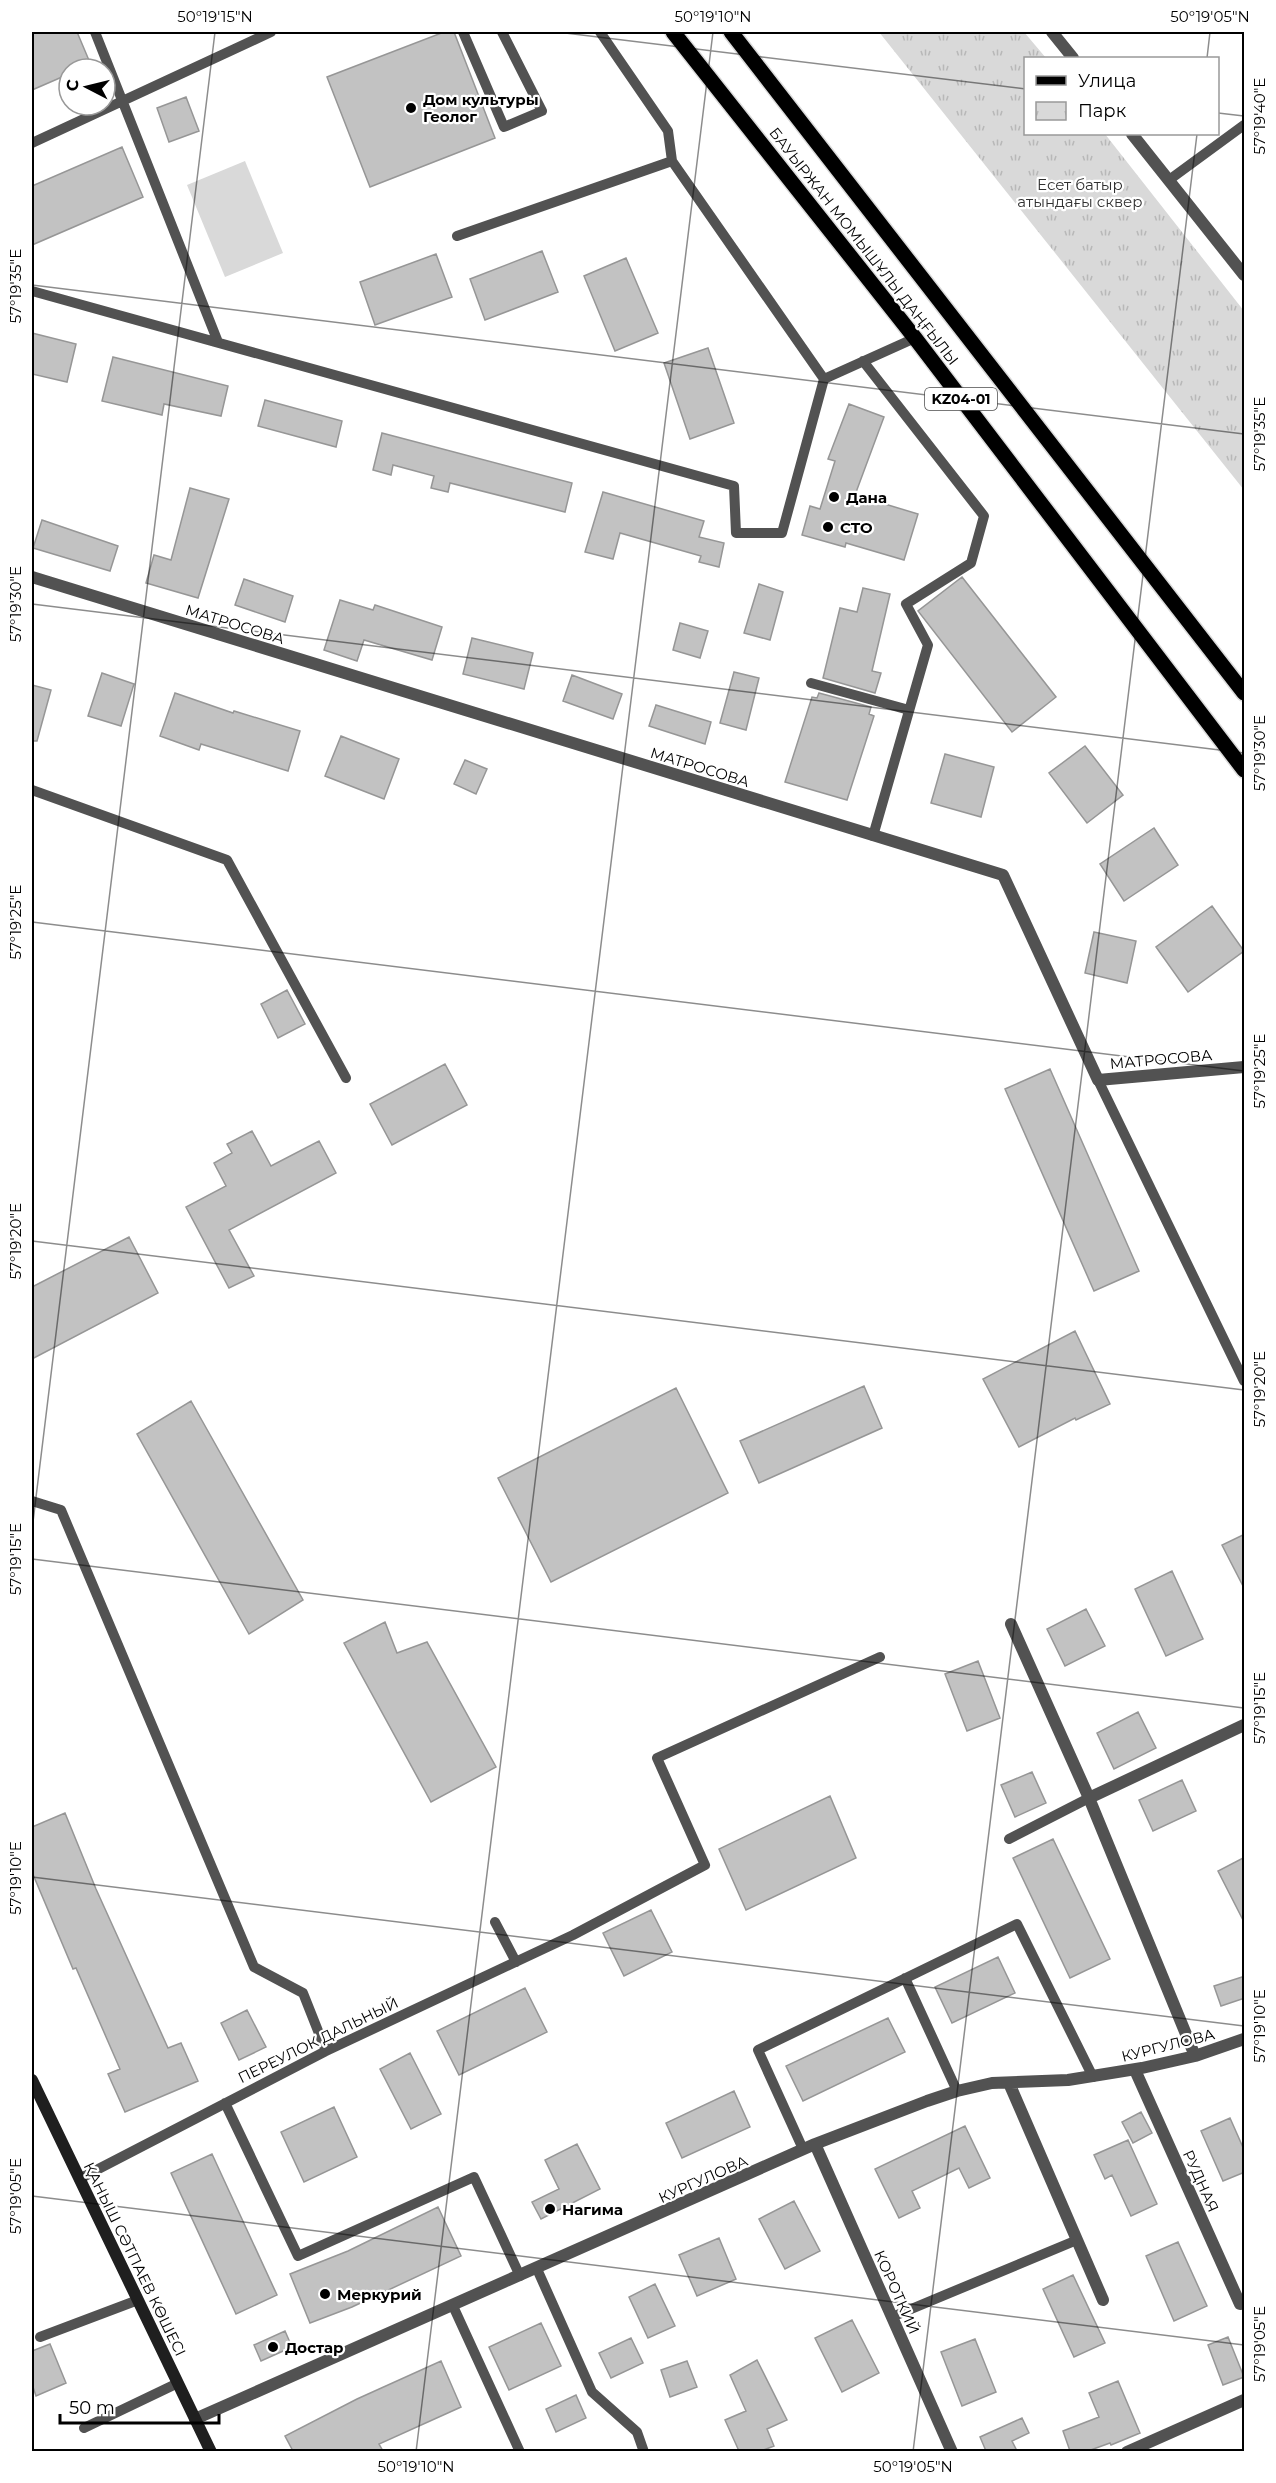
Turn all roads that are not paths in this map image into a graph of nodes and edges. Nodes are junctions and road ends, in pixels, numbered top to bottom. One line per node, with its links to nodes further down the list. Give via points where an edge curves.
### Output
1 (95, 32): 10 (lane)
2 (271, 32): 10 (lane)
3 (463, 32): 4 (lane, via 504,127 542,111)
4 (502, 32)
5 (600, 32): 14 (lane, via 668,131)
6 (673, 32): 19 (main road, БАУЫРЖАН МОМЫШҰЛЫ ДАҢҒЫЛЫ / KZ04-01)
7 (731, 32): 25 (main road, БАУЫРЖАН МОМЫШҰЛЫ ДАҢҒЫЛЫ / KZ04-01)
8 (1052, 32): 9 (street)
9 (1072, 57)
10 (122, 100): 13 (lane); 20 (lane)
11 (1245, 125): 15 (lane)
12 (1133, 135): 15 (street)
13 (32, 143)
14 (672, 161): 16 (lane); 22 (lane)
15 (1169, 180): 17 (street)
16 (457, 236)
17 (1245, 275)
18 (32, 291): 20 (lane)
19 (915, 338): 21 (lane); 27 (main road, БАУЫРЖАН МОМЫШҰЛЫ ДАҢҒЫЛЫ / KZ04-01)
20 (218, 342): 22 (lane, via 734,486 736,532 782,533)
21 (862, 361): 22 (lane); 26 (lane, via 984,516 971,563 906,604 928,645)
22 (824, 379)
23 (32, 577): 29 (street, МАТРОСОВА)
24 (811, 683): 26 (lane)
25 (1245, 693)
26 (909, 710): 29 (lane)
27 (1245, 770)
28 (32, 790): 31 (lane, via 227,860)
29 (873, 836): 32 (street, МАТРОСОВА, via 1003,875)
30 (1245, 1066): 32 (street, МАТРОСОВА)
31 (346, 1078)
32 (1098, 1080): 33 (lane)
33 (1245, 1381)
34 (32, 1501): 44 (lane, via 61,1510 254,1967 303,1993)
35 (1011, 1624): 38 (street)
36 (880, 1657): 41 (lane, ПЕРЕУЛОК ДАЛЬНЫЙ, via 657,1758 705,1865)
37 (1245, 1725): 38 (street)
38 (1089, 1798): 39 (lane); 45 (street)
39 (1009, 1839)
40 (495, 1922): 41 (lane)
41 (516, 1962): 44 (lane, ПЕРЕУЛОК ДАЛЬНЫЙ)
42 (905, 1978): 47 (lane, via 1017,1924); 50 (lane); 53 (lane, via 758,2050)
43 (1245, 2038): 45 (street, КУРГУЛОВА)
44 (326, 2051): 51 (lane, ПЕРЕУЛОК ДАЛЬНЫЙ)
45 (1195, 2056): 46 (street, КУРГУЛОВА)
46 (1135, 2070): 47 (street, КУРГУЛОВА); 60 (street, РУДНАЯ)
47 (1093, 2077): 49 (street, КУРГУЛОВА)
48 (32, 2080): 54 (street, ҚАНЫШ СӘТПАЕВ КӨШЕСІ)
49 (1009, 2083): 50 (street, КУРГУЛОВА); 55 (street)
50 (957, 2091): 52 (street, КУРГУЛОВА)
51 (225, 2103): 54 (lane, ПЕРЕУЛОК ДАЛЬНЫЙ); 57 (lane, via 298,2256 474,2177)
52 (816, 2144): 53 (street, КУРГУЛОВА); 62 (street, КОРОТКИЙ)
53 (803, 2150): 56 (street, КУРГУЛОВА)
54 (79, 2179): 58 (street, ҚАНЫШ СӘТПАЕВ КӨШЕСІ)
55 (1077, 2240): 59 (street); 62 (lane)
56 (537, 2269): 57 (street, КУРГУЛОВА); 70 (lane, via 592,2392 637,2432)
57 (520, 2276): 61 (street, КУРГУЛОВА)
58 (138, 2300): 63 (lane); 64 (street, ҚАНЫШ СӘТПАЕВ КӨШЕСІ)
59 (1103, 2300)
60 (1240, 2304)
61 (453, 2306): 66 (street, КУРГУЛОВА); 69 (lane)
62 (892, 2317): 71 (street, КОРОТКИЙ)
63 (40, 2337)
64 (178, 2382): 66 (street, ҚАНЫШ СӘТПАЕВ КӨШЕСІ); 67 (lane)
65 (1245, 2400): 72 (street)
66 (195, 2419): 68 (street, ҚАНЫШ СӘТПАЕВ КӨШЕСІ)
67 (84, 2428)
68 (211, 2451)
69 (520, 2451)
70 (644, 2451)
71 (952, 2451)
72 (1127, 2451)

